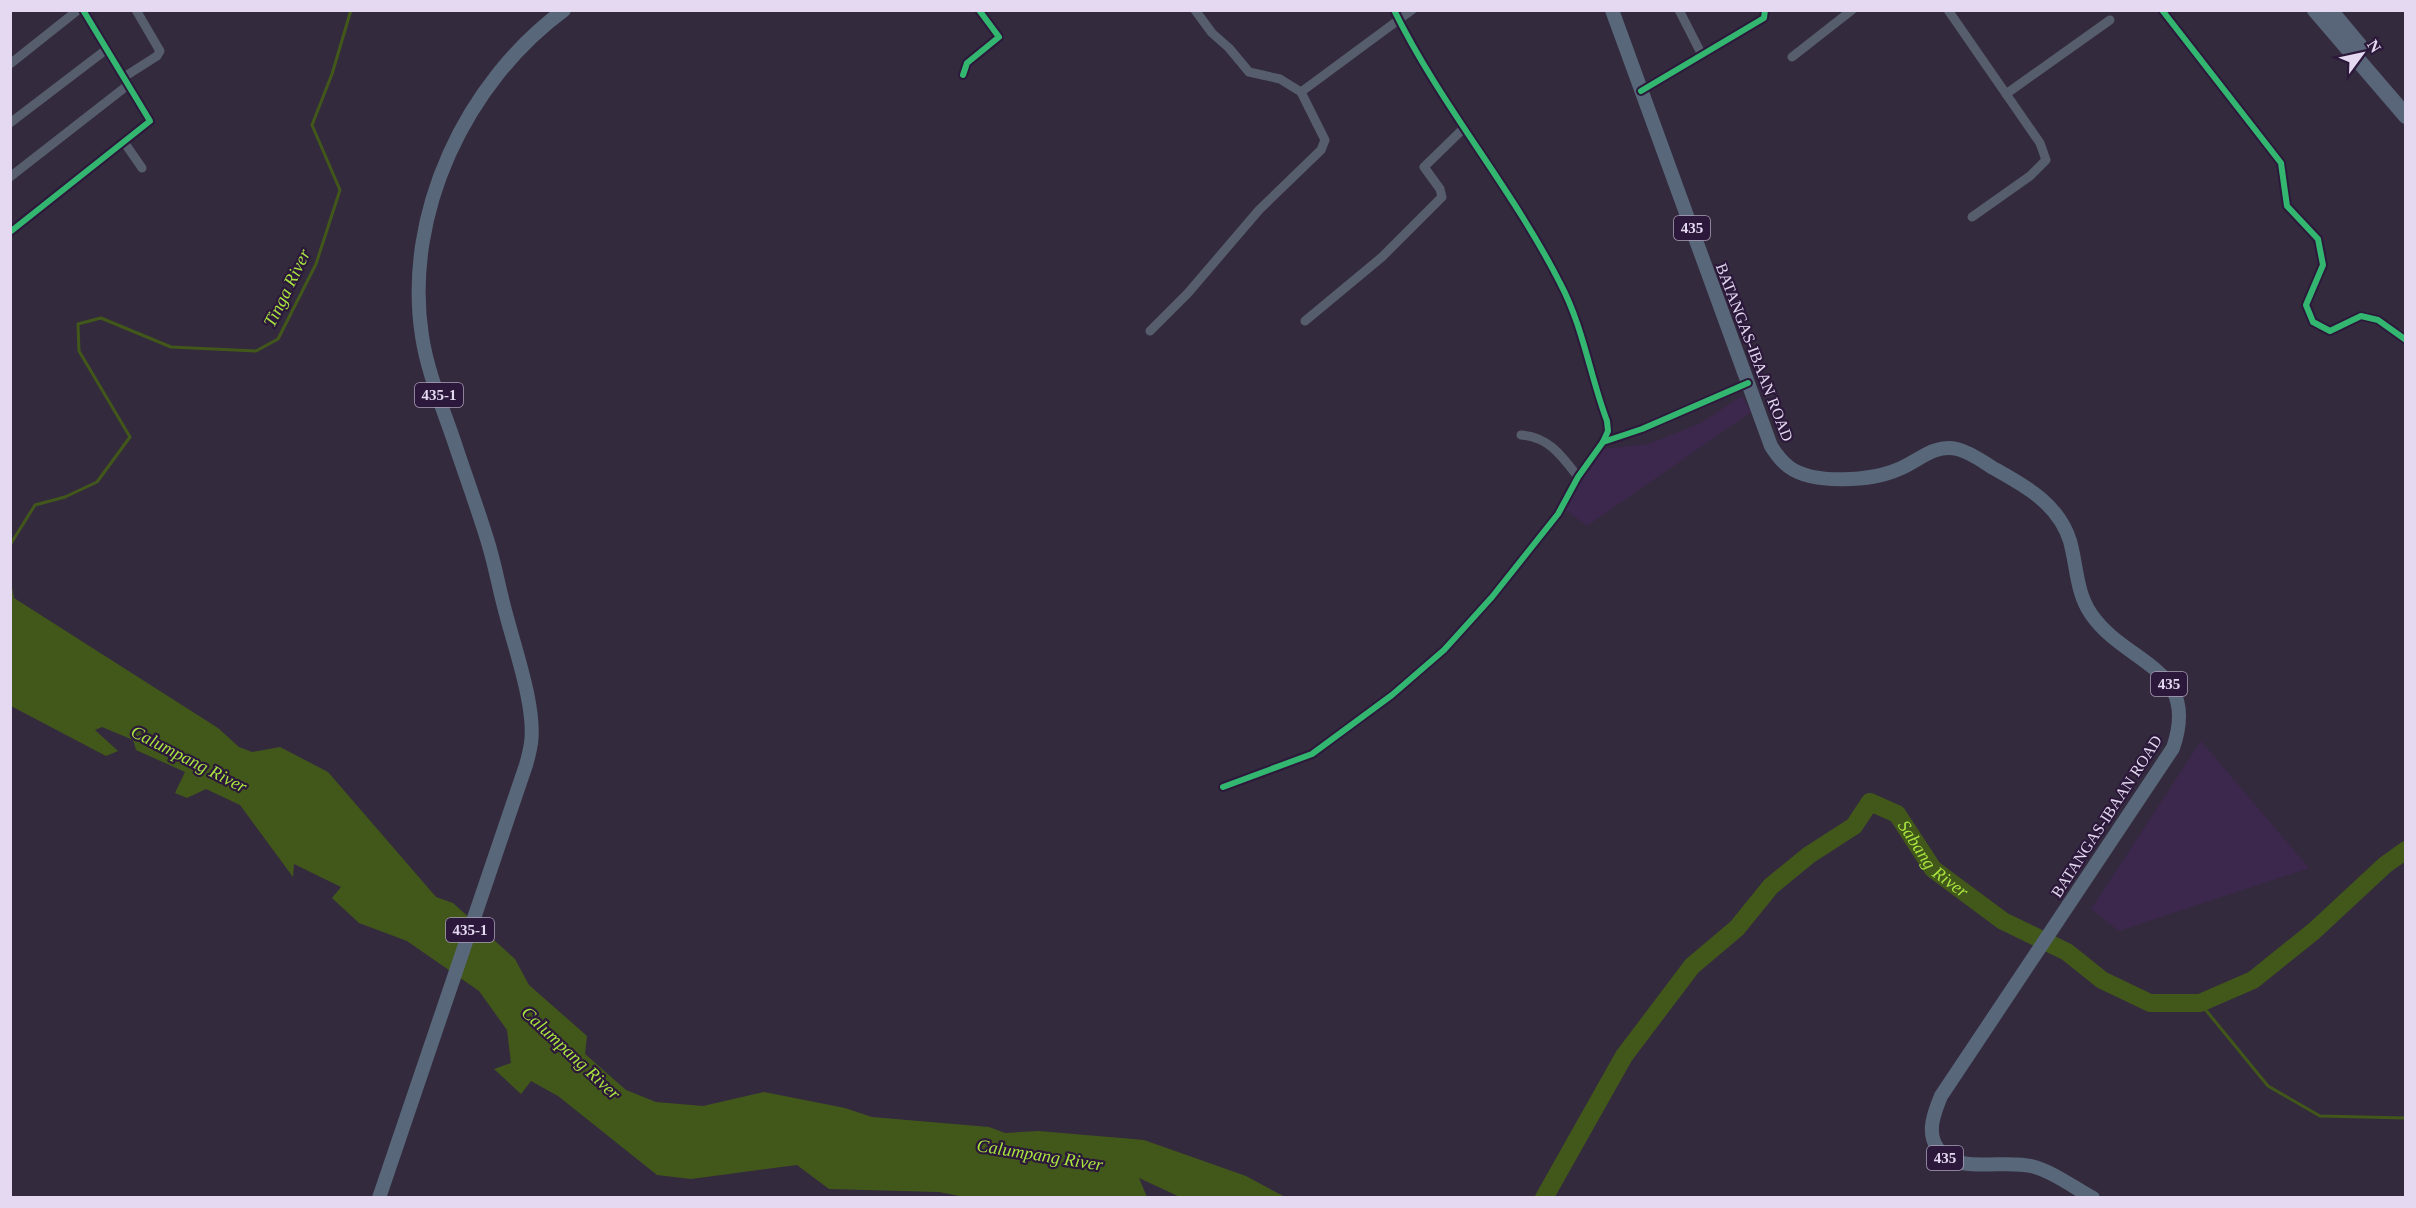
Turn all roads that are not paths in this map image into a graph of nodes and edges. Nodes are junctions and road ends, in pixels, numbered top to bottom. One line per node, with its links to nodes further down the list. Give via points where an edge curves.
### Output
1 (78, 10): 21 (street)
2 (83, 10): 18 (street)
3 (564, 10): 44 (main road, 435-1, via 499,72 475,103 459,132 432,204 420,270 422,338 488,541 530,711 532,741)
4 (979, 10): 22 (street, via 999,37 967,63)
5 (1195, 10): 25 (street, via 1249,72 1280,79)
6 (1412, 10): 16 (street)
7 (1612, 10): 24 (main road, BATANGAS-IBAAN ROAD / 435)
8 (1679, 10): 19 (street)
9 (1765, 10): 19 (street, via 1764,18)
10 (1852, 10): 20 (street)
11 (1948, 10): 26 (street)
12 (2162, 10): 38 (street, via 2281,163 2287,206 2318,239 2323,265 2306,305 2313,322 2330,331 2361,316 2378,320)
13 (2315, 10): 28 (highway)
14 (2330, 10): 27 (highway)
15 (140, 12): 23 (street, via 160,51)
16 (1396, 15): 25 (street); 30 (street)
17 (2110, 20): 26 (street)
18 (107, 49): 23 (street); 29 (street)
19 (1702, 55): 24 (street)
20 (1792, 57)
21 (10, 64)
22 (963, 75)
23 (126, 81): 31 (street, via 150,121); 33 (street)
24 (1641, 91): 39 (main road, BATANGAS-IBAAN ROAD / 435)
25 (1301, 92): 37 (street, via 1325,140 1321,150 1259,210)
26 (2006, 94): 34 (street, via 2040,143 2046,160)
27 (2406, 99)
28 (2406, 116)
29 (10, 123)
30 (1464, 128): 36 (street, via 1424,167 1442,197 1388,251); 41 (street, via 1562,286 1607,421)
31 (124, 142): 32 (street); 35 (street)
32 (142, 168)
33 (10, 177)
34 (1972, 217)
35 (10, 232)
36 (1305, 321)
37 (1150, 331)
38 (2406, 340)
39 (1748, 383): 41 (street); 45 (main road, BATANGAS-IBAAN ROAD / 435, via 1771,446 1789,467 1800,473 1840,480 1880,474 1898,470 1936,448 1948,448 1968,454 2045,500 2070,540 2082,600 2089,612 2108,635 2160,672 2171,687 2179,716 2173,748 1941,1096 1931,1121 1934,1143 1945,1158 1964,1164 2007,1162 2032,1166)
40 (1521, 435): 42 (street, via 1547,442)
41 (1603, 442): 42 (street)
42 (1578, 477): 43 (street, via 1558,514 1479,613 1444,650 1392,695 1312,754)
43 (1223, 787)
44 (379, 1197)
45 (2093, 1197)

